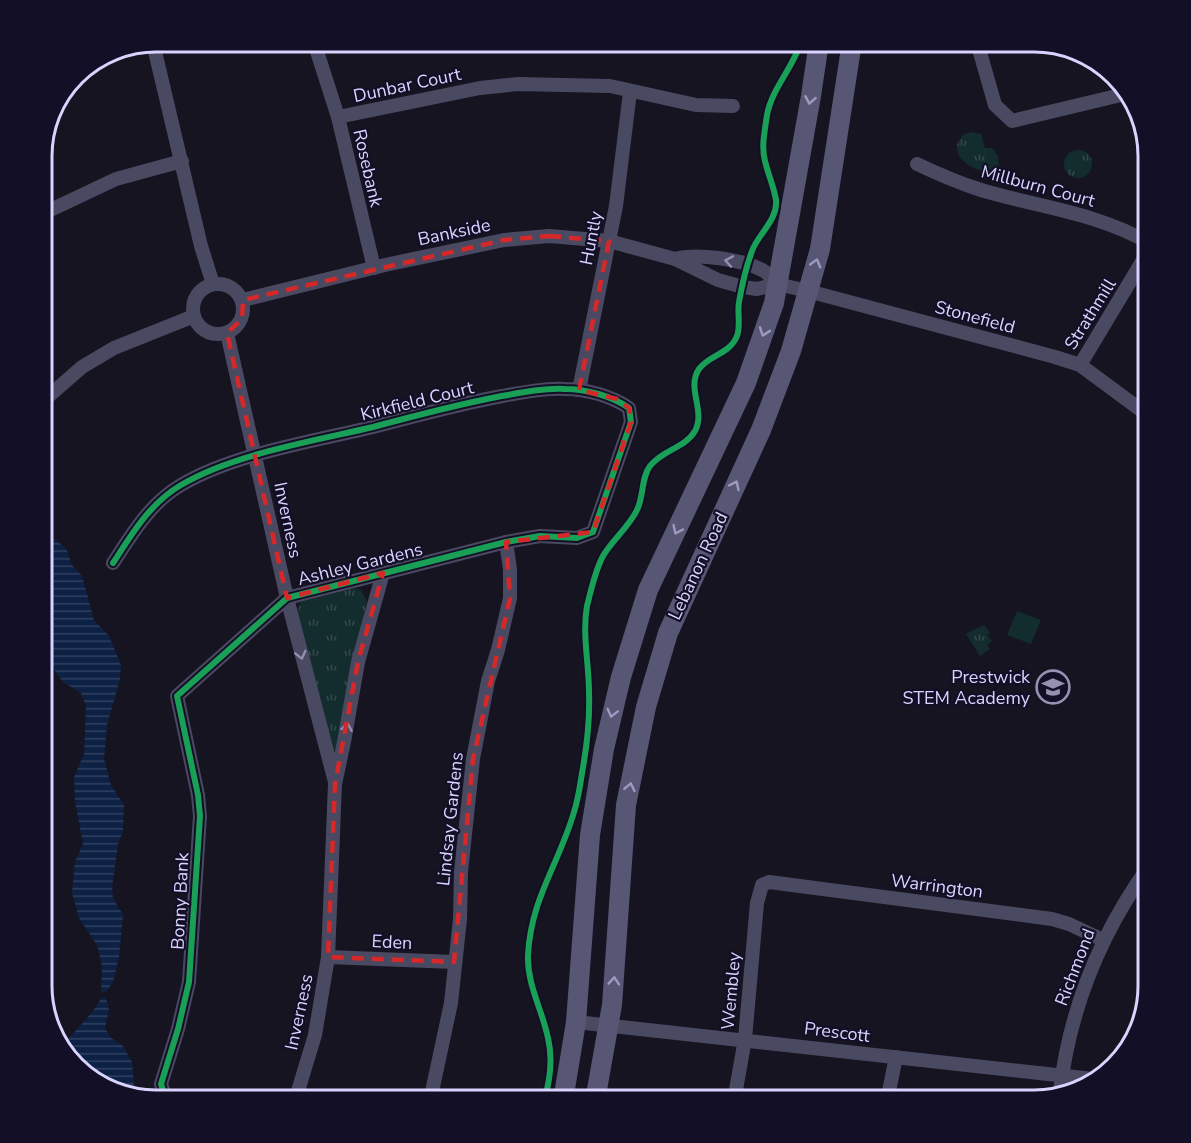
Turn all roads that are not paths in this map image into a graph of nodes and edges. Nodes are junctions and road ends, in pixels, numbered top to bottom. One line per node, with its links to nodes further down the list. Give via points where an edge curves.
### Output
1 (155, 52): 10 (street)
2 (317, 52): 9 (street, Rosebank)
3 (818, 52): 19 (main road, Lebanon Road, one-way to 19)
4 (850, 52): 20 (main road, Lebanon Road, one-way to 4, via 820,249)
5 (980, 52): 7 (street, via 995,105 1012,121)
6 (630, 92): 8 (street, Dunbar Court, via 696,105); 9 (street, Dunbar Court, via 610,86 518,84); 14 (street, Huntly)
7 (1118, 96)
8 (733, 106)
9 (338, 117): 16 (street, Rosebank)
10 (182, 161): 12 (street, via 116,179); 18 (street)
11 (917, 164): 13 (street, Millburn Court, via 951,180 1106,223)
12 (53, 209)
13 (1138, 238)
14 (609, 241): 15 (street, Bankside); 16 (street, Bankside, via 549,236 504,240); 25 (street, Huntly)
15 (675, 259): 19 (street, Bankside, via 718,280 743,287 757,289); 19 (street, Bankside, one-way to 15, via 765,272 748,264 688,255)
16 (374, 268): 21 (street, Bankside)
17 (1138, 268): 24 (street, Strathmill)
18 (213, 284): 21 (street, via 231,286); 22 (street, via 196,296)
19 (777, 284): 20 (street, Stonefield); 41 (main road, Lebanon Road, one-way to 41, via 746,383 648,590 621,677 604,748 590,835)
20 (808, 291): 24 (street, Stonefield); 42 (main road, Lebanon Road, one-way to 20, via 626,805 646,707 668,633 761,430 791,351)
21 (243, 300): 23 (street, via 242,319)
22 (194, 316): 23 (street, via 207,332); 26 (street, via 114,348 82,367)
23 (227, 333): 28 (street, Inverness)
24 (1080, 365): 27 (street, Stonefield)
25 (579, 390): 28 (street, Kirkfield Court, via 520,392 484,399); 29 (street, Kirkfield Court, via 617,399 629,408 631,422 597,523 593,532)
26 (53, 392)
27 (1138, 408)
28 (256, 456): 31 (street, Kirkfield Court, via 205,473 164,497 148,512); 33 (street, Inverness)
29 (585, 536): 30 (street, Ashley Gardens, via 540,536)
30 (506, 543): 32 (street, Ashley Gardens); 40 (street, Lindsay Gardens, via 510,598 473,759)
31 (112, 563)
32 (383, 573): 33 (street, Ashley Gardens); 35 (street, Inverness, one-way to 32, via 358,662)
33 (287, 598): 34 (street, Ashley Gardens); 35 (street, Inverness, one-way to 35)
34 (177, 696): 48 (street, Bonny Bank, via 200,816 189,982 161,1084)
35 (335, 784): 39 (street, Inverness)
36 (1138, 881): 38 (street, Richmond)
37 (762, 885): 38 (street, Warrington, via 769,882 1052,919); 43 (street, Wembley)
38 (1103, 939): 45 (street, Richmond, via 1086,980)
39 (328, 957): 40 (street, Eden); 49 (street, Inverness, via 315,1035)
40 (454, 962): 50 (street, Lindsay Gardens, via 451,1003)
41 (576, 1022): 42 (street, Prescott); 51 (main road, Lebanon Road)
42 (609, 1026): 43 (street, Prescott); 52 (main road, Lebanon Road)
43 (745, 1039): 44 (street, Prescott); 53 (street, Wembley)
44 (896, 1057): 45 (street, Prescott); 54 (street)
45 (1062, 1074): 46 (street, Prescott); 47 (street, Richmond)
46 (1084, 1078)
47 (1060, 1087)
48 (163, 1090)
49 (298, 1090)
50 (432, 1090)
51 (565, 1090)
52 (598, 1090)
53 (736, 1090)
54 (889, 1090)

